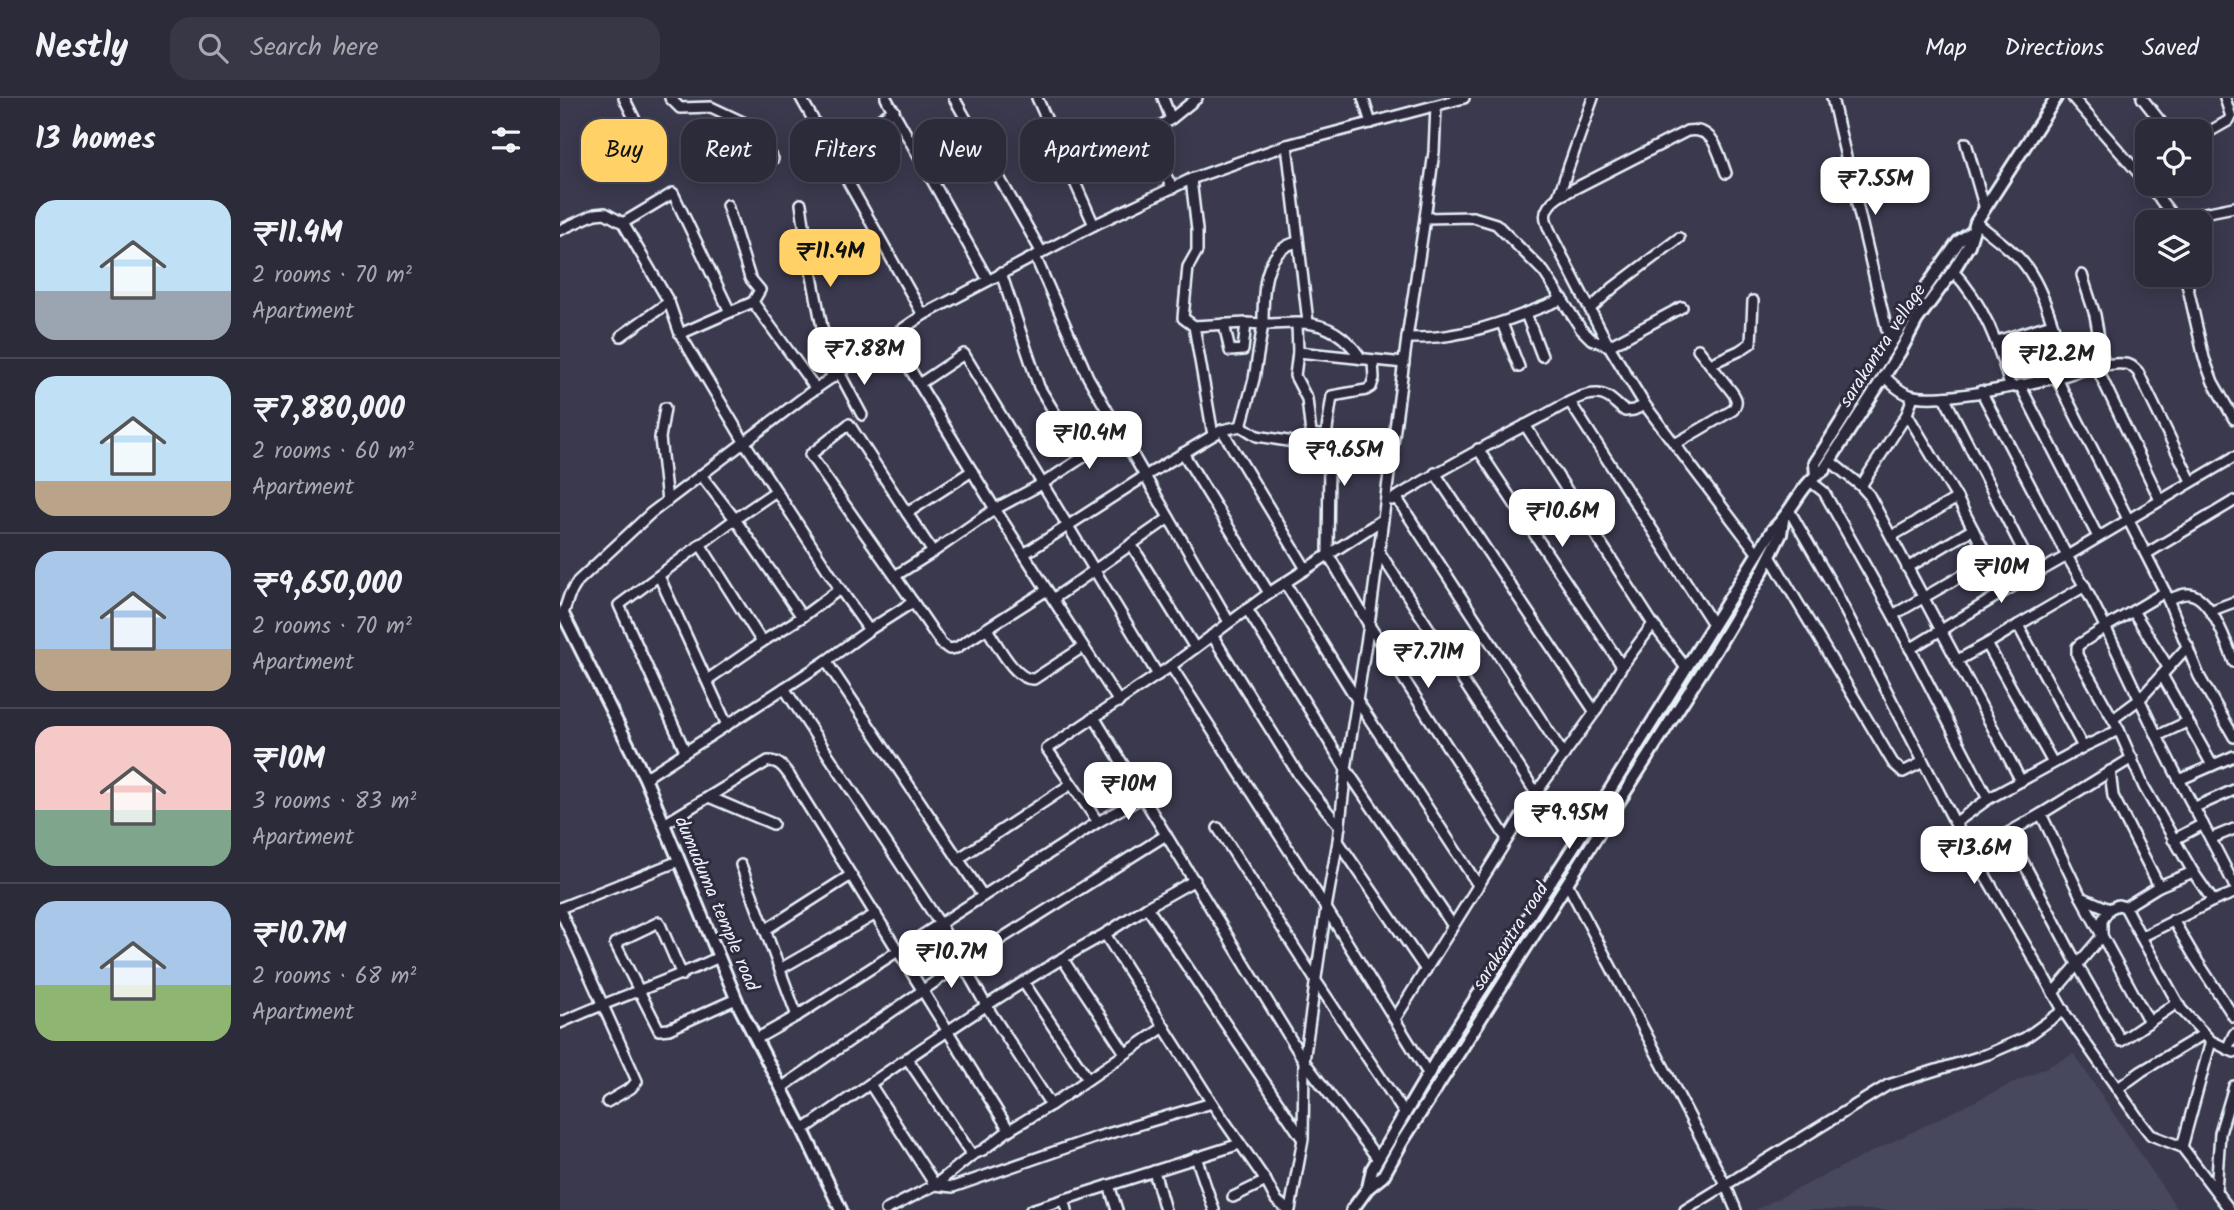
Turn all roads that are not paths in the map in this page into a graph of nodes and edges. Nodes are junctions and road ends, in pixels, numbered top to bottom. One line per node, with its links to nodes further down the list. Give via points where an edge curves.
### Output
1 (637, 98): 17 (street)
2 (670, 98): 21 (street, via 680,108 711,107)
3 (801, 98): 22 (street)
4 (886, 98): 19 (street)
5 (954, 98): 49 (street)
6 (1037, 98): 44 (street)
7 (1163, 98): 24 (street)
8 (1197, 98): 24 (street)
9 (1363, 98): 26 (street)
10 (1464, 98): 18 (street)
11 (1593, 98): 36 (street)
12 (1832, 98): 76 (street)
13 (2056, 98): 40 (street, sarakantra vellage)
14 (2073, 98): 30 (street)
15 (2142, 98): 25 (street)
16 (2225, 98): 27 (street, via 2231,117)
17 (626, 101): 20 (street)
18 (1440, 102): 26 (street); 42 (street)
19 (894, 110): 23 (street); 53 (street)
20 (635, 119)
21 (737, 119)
22 (813, 119)
23 (880, 119)
24 (1171, 119)
25 (2159, 119)
26 (1371, 123): 29 (street)
27 (2212, 130)
28 (1966, 143): 40 (street)
29 (1287, 145): 32 (street); 48 (street)
30 (2135, 168)
31 (1726, 173): 36 (street, via 1708,134 1696,130 1676,135)
32 (1191, 179): 35 (street); 70 (street, via 1197,251 1188,267 1183,318)
33 (848, 182): 63 (street)
34 (1169, 182): 35 (street)
35 (1173, 188): 44 (street)
36 (1558, 197): 60 (street, via 1544,212 1547,224)
37 (801, 204): 87 (street, via 810,266)
38 (727, 205): 58 (street, via 750,278 760,290)
39 (2234, 207): 41 (street)
40 (1985, 209): 45 (street, sarakantra vellage)
41 (2212, 212)
42 (1425, 218): 55 (street, via 1473,217 1496,224 1544,272); 74 (street)
43 (623, 223): 46 (street, via 605,213 595,214); 57 (street); 61 (street, via 673,193)
44 (1094, 225): 49 (street)
45 (1974, 227): 50 (street, sarakantra vellage); 69 (street, via 2019,258); 76 (street, sarakantra vellage, via 1959,241)
46 (560, 230)
47 (1679, 238): 60 (street)
48 (1298, 242): 65 (street); 68 (street, via 1283,246 1272,263 1263,294)
49 (1039, 254): 51 (street); 105 (street, via 1088,377)
50 (1954, 271): 75 (street); 88 (street, sarakantra vellage, via 1917,320)
51 (1001, 273): 53 (street); 116 (street, via 1039,387)
52 (2082, 275): 85 (street, via 2095,315)
53 (988, 279): 63 (street)
54 (2188, 287): 101 (street, via 2204,358)
55 (1563, 299): 62 (street); 77 (street, via 1591,339)
56 (1753, 301): 84 (street, via 1751,343)
57 (669, 302): 71 (street); 72 (street)
58 (753, 302): 61 (street); 92 (street)
59 (1682, 307): 77 (street)
60 (1590, 309): 77 (street)
61 (730, 312): 71 (street)
62 (1525, 314): 66 (street); 80 (street)
63 (923, 316): 73 (street)
64 (1246, 323): 67 (street); 67 (street, via 1243,350 1230,351); 68 (street)
65 (1303, 323): 68 (street); 79 (street); 81 (street, via 1333,330)
66 (1502, 323): 74 (street, via 1447,336); 86 (street)
67 (1224, 324): 70 (street)
68 (1263, 324): 103 (street)
69 (2052, 324): 75 (street); 89 (street)
70 (1194, 326): 104 (street)
71 (680, 334): 108 (street)
72 (621, 337)
73 (890, 337): 87 (street); 90 (street)
74 (1407, 338): 83 (street)
75 (1997, 341): 91 (street)
76 (1890, 343): 112 (street, sarakantra vellage)
77 (1609, 346): 97 (street)
78 (1698, 349): 84 (street)
79 (1298, 352): 81 (street); 106 (street, via 1295,376 1307,399)
80 (1542, 356)
81 (1361, 359): 82 (street)
82 (1373, 362): 83 (street); 107 (street, via 1371,387 1332,396)
83 (1404, 363): 113 (street)
84 (1710, 364): 109 (street, via 1737,405)
85 (2100, 366): 89 (street); 123 (street, via 2125,364 2138,372); 129 (street)
86 (1519, 367)
87 (836, 375): 92 (street); 100 (street)
88 (1884, 376): 94 (street); 117 (street, sarakantra vellage)
89 (2061, 376): 91 (street); 138 (street)
90 (919, 384): 118 (street); 124 (street, via 964,354)
91 (2015, 386): 93 (street); 143 (street)
92 (816, 389): 108 (street)
93 (1981, 391): 95 (street); 152 (street)
94 (1913, 396): 95 (street); 99 (street)
95 (1944, 397): 157 (street)
96 (1570, 402): 97 (street, via 1598,394 1625,411); 102 (street); 179 (street)
97 (1645, 405): 109 (street)
98 (665, 408): 130 (street, via 660,438)
99 (1907, 414): 125 (street); 128 (street)
100 (862, 415)
101 (2234, 419)
102 (1525, 425): 111 (street); 178 (street)
103 (1241, 426): 104 (street); 106 (street, via 1257,436 1306,444)
104 (1217, 432): 114 (street); 156 (street)
105 (1120, 433): 116 (street); 121 (street)
106 (1311, 434): 107 (street)
107 (1326, 436): 110 (street)
108 (745, 443): 120 (street); 126 (street)
109 (1675, 444): 151 (street)
110 (1364, 449): 113 (street); 149 (street, via 1349,450 1329,461)
111 (1478, 449): 119 (street); 197 (street)
112 (1822, 450): 122 (street, sarakantra road)
113 (1391, 451): 132 (street)
114 (1183, 453): 121 (street); 165 (street)
115 (2234, 457): 123 (street)
116 (1082, 458): 124 (street)
117 (1830, 461): 122 (street, sarakantra vellage); 125 (street)
118 (972, 471): 133 (street); 135 (street)
119 (1435, 473): 127 (street); 206 (street)
120 (701, 475): 130 (street); 137 (street)
121 (1144, 476): 136 (street); 140 (street)
122 (1813, 478): 134 (street, sarakantra road); 175 (street)
123 (2191, 481): 129 (street)
124 (1042, 484): 133 (street); 140 (street)
125 (1861, 486): 142 (street)
126 (776, 491): 137 (street); 162 (street)
127 (1396, 497): 132 (street); 216 (street)
128 (1957, 498): 141 (street); 142 (street)
129 (2160, 500): 138 (street)
130 (667, 501): 174 (street, via 578,581)
131 (2234, 501): 150 (street)
132 (1384, 504): 139 (street)
133 (995, 509): 147 (street); 148 (street)
134 (1790, 510): 151 (street, sarakantra road, via 1781,534); 219 (street)
135 (907, 513): 147 (street); 159 (street, via 849,424 810,455)
136 (1169, 518): 145 (street); 177 (street)
137 (735, 519): 144 (street); 176 (street)
138 (2129, 519): 143 (street); 150 (street)
139 (1382, 520): 146 (street); 149 (street)
140 (1067, 525): 148 (street); 155 (street)
141 (1973, 529): 153 (street); 154 (street)
142 (1892, 536): 154 (street)
143 (2098, 537): 152 (street)
144 (701, 544): 158 (street); 187 (street)
145 (1131, 544): 155 (street); 191 (street)
146 (1378, 550): 180 (street); 229 (street)
147 (933, 552): 159 (street)
148 (1024, 554): 163 (street)
149 (1328, 554): 156 (street); 180 (street)
150 (2146, 554): 166 (street)
151 (1764, 555): 179 (street, sarakantra road); 219 (street, via 1894,763 1903,772); 256 (street, sarakantra road, via 1717,648)
152 (2067, 556): 157 (street); 161 (street)
153 (1989, 560): 164 (street); 167 (street)
154 (1907, 568): 167 (street)
155 (1095, 569): 168 (street); 200 (street)
156 (1306, 569): 160 (street)
157 (2035, 573): 164 (street)
158 (659, 576): 201 (street); 215 (street, via 620,605)
159 (895, 576): 169 (street)
160 (1285, 583): 165 (street); 204 (street)
161 (2085, 586): 181 (street); 182 (street)
162 (840, 589): 176 (street); 184 (street)
163 (1047, 590): 168 (street); 183 (street)
164 (2005, 590): 185 (street)
165 (1269, 593): 171 (street)
166 (2167, 596): 172 (street); 173 (street, via 2188,593); 189 (street)
167 (1922, 598): 175 (street); 185 (street)
168 (1053, 599): 190 (street)
169 (914, 602): 183 (street, via 945,648 956,648); 184 (street)
170 (2234, 602): 173 (street)
171 (1247, 609): 177 (street); 222 (street)
172 (2133, 611): 182 (street); 199 (street)
173 (2210, 611): 195 (street)
174 (561, 612): 224 (street, dumuduma temple road)
175 (1892, 615): 192 (street)
176 (802, 617): 187 (street)
177 (1230, 622): 186 (street)
178 (1653, 624): 197 (street); 198 (street)
179 (1713, 624): 198 (street, sarakantra road)
180 (1369, 625): 204 (street); 246 (street)
181 (2018, 625): 188 (street); 214 (street)
182 (2106, 627): 203 (street); 208 (street, via 2076,651)
183 (987, 629): 190 (street, via 1021,677 1028,680)
184 (869, 630): 194 (street)
185 (1941, 630): 192 (street); 193 (street)
186 (1212, 635): 191 (street); 240 (street, via 1300,777)
187 (762, 642): 201 (street)
188 (1987, 644): 193 (street); 220 (street)
189 (2188, 646): 199 (street); 213 (street, via 2199,676)
190 (1083, 647): 205 (street)
191 (1195, 648): 196 (street)
192 (1910, 649): 232 (street)
193 (1958, 660): 226 (street)
194 (826, 661): 202 (street); 250 (street)
195 (2234, 662)
196 (1171, 666): 200 (street); 266 (street)
197 (1622, 666): 206 (street)
198 (1686, 668): 309 (street, sarakantra road)
199 (2165, 671): 203 (street); 209 (street)
200 (1158, 675): 205 (street)
201 (707, 680): 210 (street)
202 (784, 688): 210 (street); 271 (street)
203 (2140, 699): 208 (street); 212 (street)
204 (1357, 700): 222 (street); 257 (street)
205 (1119, 702): 207 (street)
206 (1595, 712): 216 (street)
207 (1094, 717): 227 (street, via 1047,749); 231 (street)
208 (2113, 719): 211 (street)
209 (2187, 722): 212 (street); 221 (street)
210 (727, 724): 215 (street)
211 (2119, 730): 214 (street); 218 (street)
212 (2157, 736): 225 (street)
213 (2234, 737)
214 (2083, 747): 220 (street)
215 (685, 751): 224 (street)
216 (1564, 755): 229 (street)
217 (2234, 756): 221 (street)
218 (2132, 758): 223 (street); 247 (street)
219 (1923, 762): 238 (street)
220 (2053, 763): 226 (street)
221 (2212, 765): 225 (street)
222 (1346, 769): 240 (street); 272 (street)
223 (2110, 771): 234 (street); 259 (street, via 2113,796)
224 (645, 778): 236 (street, dumuduma temple road)
225 (2179, 780): 233 (street)
226 (2021, 781): 232 (street)
227 (1071, 784): 235 (street); 250 (street)
228 (2234, 789): 233 (street)
229 (1536, 793): 246 (street)
230 (709, 797): 236 (street); 237 (street); 254 (street, via 768,761 776,761)
231 (1143, 797): 235 (street); 244 (street)
232 (1988, 799): 238 (street)
233 (2193, 808): 239 (street)
234 (2040, 814): 243 (street); 262 (street)
235 (1098, 822): 261 (street)
236 (664, 824): 251 (street, dumuduma temple road)
237 (773, 824)
238 (1955, 824): 249 (street)
239 (2203, 824): 245 (street); 247 (street)
240 (1340, 827): 248 (street)
241 (1218, 828): 285 (street)
242 (2234, 829): 245 (street)
243 (2008, 833): 249 (street); 281 (street)
244 (1166, 835): 255 (street); 280 (street)
245 (2211, 838): 258 (street)
246 (1507, 839): 257 (street)
247 (2174, 840): 253 (street)
248 (1338, 841): 266 (street); 283 (street)
249 (1973, 854): 289 (street)
250 (958, 859): 261 (street)
251 (679, 861): 267 (street); 278 (street, dumuduma temple road)
252 (741, 865): 273 (street)
253 (2193, 872): 259 (street); 263 (street)
254 (851, 875): 269 (street); 273 (street)
255 (1195, 880): 264 (street); 308 (street)
256 (1567, 883): 331 (street); 332 (street, sarakantra road, via 1382,1176)
257 (1478, 885): 272 (street)
258 (2234, 885)
259 (2159, 886): 265 (street)
260 (2234, 893): 263 (street)
261 (983, 896): 271 (street)
262 (2081, 897): 268 (street); 275 (street)
263 (2213, 901): 270 (street)
264 (1147, 907): 274 (street); 321 (street)
265 (2125, 907): 268 (street); 276 (street)
266 (1326, 908): 285 (street); 297 (street)
267 (560, 909): 292 (street)
268 (2109, 909): 275 (street, via 2102,921)
269 (876, 915): 277 (street); 282 (street)
270 (2173, 919): 276 (street); 296 (street)
271 (940, 924): 277 (street); 280 (street)
272 (1453, 926): 283 (street)
273 (765, 930): 282 (street)
274 (1105, 934): 279 (street); 300 (street)
275 (2102, 936): 281 (street); 299 (street)
276 (2141, 937): 291 (street)
277 (898, 951): 288 (street); 295 (street)
278 (719, 957): 284 (street); 290 (street, dumuduma temple road)
279 (1062, 958): 286 (street); 306 (street)
280 (961, 964): 288 (street); 293 (street)
281 (2077, 964): 289 (street); 299 (street, via 2121,1041)
282 (780, 969): 295 (street)
283 (1426, 970): 297 (street)
284 (682, 975): 287 (street); 287 (street, via 659,922 615,943)
285 (1316, 981): 308 (street); 318 (street)
286 (1024, 983): 293 (street); 310 (street)
287 (640, 992): 290 (street, via 663,1031); 292 (street)
288 (923, 992): 301 (street); 313 (street)
289 (2053, 993): 294 (street)
290 (736, 999): 304 (street, dumuduma temple road)
291 (2177, 1003): 299 (street); 303 (street)
292 (601, 1004): 298 (street); 315 (street, via 637,1081)
293 (987, 1007): 301 (street); 317 (street)
294 (2064, 1010): 314 (street); 331 (street, via 2025,1038 1888,1085)
295 (797, 1016): 304 (street)
296 (2234, 1017)
297 (1395, 1019): 309 (street)
298 (561, 1020)
299 (2149, 1022)
300 (1164, 1027): 306 (street); 316 (street)
301 (947, 1032): 307 (street); 320 (street)
302 (2234, 1034): 305 (street)
303 (2207, 1037): 305 (street); 314 (street); 323 (street)
304 (756, 1039): 313 (street, dumuduma temple road)
305 (2231, 1050)
306 (1125, 1052): 310 (street)
307 (908, 1058): 311 (street); 324 (street)
308 (1304, 1061): 321 (street); 326 (street)
309 (1429, 1075): 318 (street, sarakantra road)
310 (1088, 1079): 317 (street)
311 (870, 1084): 319 (street); 329 (street)
312 (2234, 1086): 333 (street, via 2220,1133)
313 (781, 1088): 319 (street, dumuduma temple road)
314 (2117, 1089): 323 (street, via 2151,1135)
315 (607, 1102)
316 (1212, 1103): 322 (street); 329 (street, via 953,1187)
317 (1051, 1105): 320 (street)
318 (1405, 1114): 326 (street, sarakantra road)
319 (803, 1130): 337 (street, dumuduma temple road)
320 (1009, 1130): 324 (street)
321 (1303, 1139): 336 (street)
322 (1240, 1144): 325 (street); 328 (street)
323 (2182, 1147): 333 (street)
324 (972, 1155): 329 (street)
325 (1196, 1157): 327 (street); 343 (street)
326 (1378, 1159): 332 (street, sarakantra road)
327 (1154, 1171): 330 (street); 342 (street)
328 (1266, 1181): 334 (street); 336 (street)
329 (935, 1185): 338 (street)
330 (1109, 1185): 335 (street); 341 (street)
331 (1726, 1186): 345 (street); 346 (street)
332 (1368, 1188): 344 (street, sarakantra road)
333 (2216, 1191): 347 (street)
334 (1233, 1196)
335 (1064, 1199): 339 (street); 340 (street)
336 (1286, 1209)
337 (841, 1210)
338 (886, 1210)
339 (1031, 1210)
340 (1067, 1210)
341 (1117, 1210)
342 (1165, 1210)
343 (1214, 1210)
344 (1352, 1210)
345 (1685, 1210)
346 (1736, 1210)
347 (2230, 1210)

